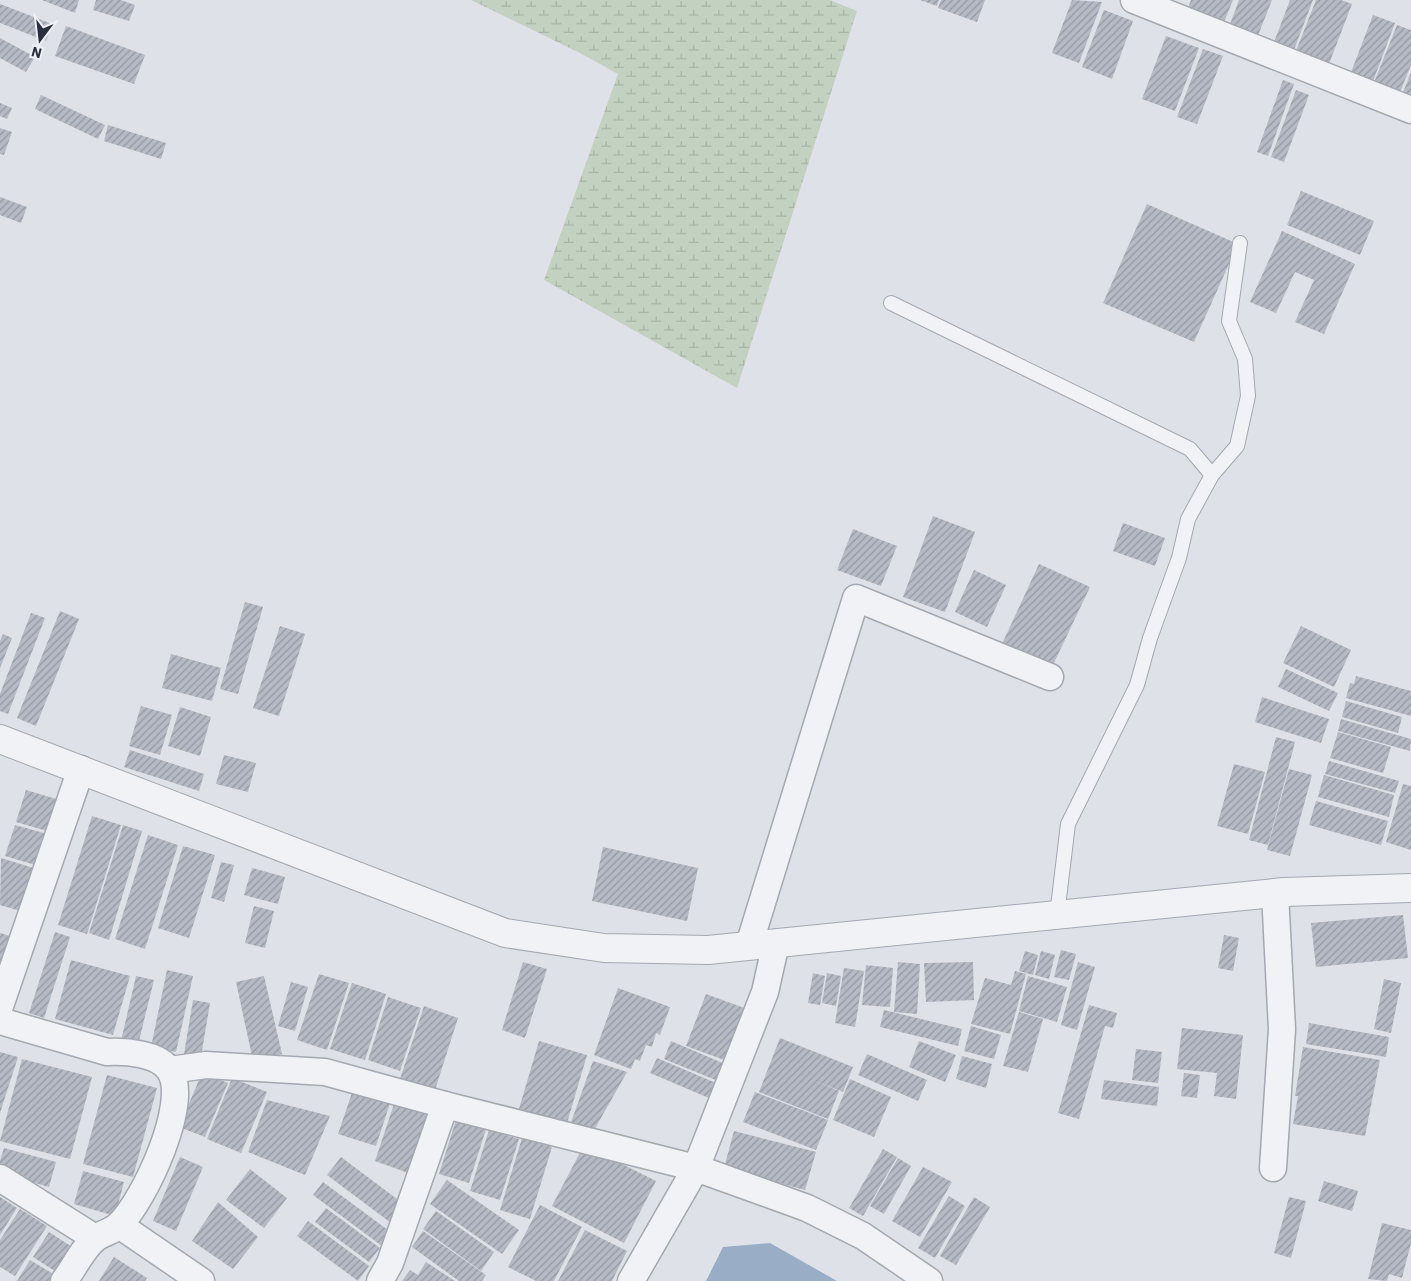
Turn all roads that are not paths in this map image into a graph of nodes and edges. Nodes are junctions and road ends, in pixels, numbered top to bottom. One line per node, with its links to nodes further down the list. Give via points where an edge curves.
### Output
1 (1134, 0): 2 (street)
2 (1411, 110)
3 (1240, 243): 5 (lane, via 1229,321 1245,359 1248,396 1237,446)
4 (891, 303): 5 (lane, via 1190,449)
5 (1212, 475): 11 (lane, via 1188,519 1180,558 1150,638 1137,685 1068,824)
6 (1050, 677): 13 (street, via 856,598)
7 (0, 739): 8 (street)
8 (81, 770): 13 (street, via 504,932 604,948 708,950); 14 (street)
9 (1411, 888): 10 (street)
10 (1275, 893): 11 (street); 19 (street, via 1282,1029)
11 (1057, 914): 12 (street)
12 (776, 943): 13 (street); 18 (street, via 765,992)
13 (749, 945)
14 (0, 1006)
15 (0, 1022): 16 (street, via 107,1052 123,1051 149,1056)
16 (170, 1070): 17 (street, via 206,1065 325,1072); 21 (street, via 177,1094 165,1141 149,1182)
17 (445, 1105): 18 (street); 25 (street, via 390,1263)
18 (696, 1168): 26 (street); 27 (street, via 807,1208 863,1236)
19 (1273, 1168)
20 (0, 1178): 22 (street)
21 (119, 1225): 22 (street); 24 (street)
22 (95, 1238): 23 (street)
23 (64, 1281)
24 (201, 1281)
25 (380, 1281)
26 (631, 1281)
27 (929, 1281)

